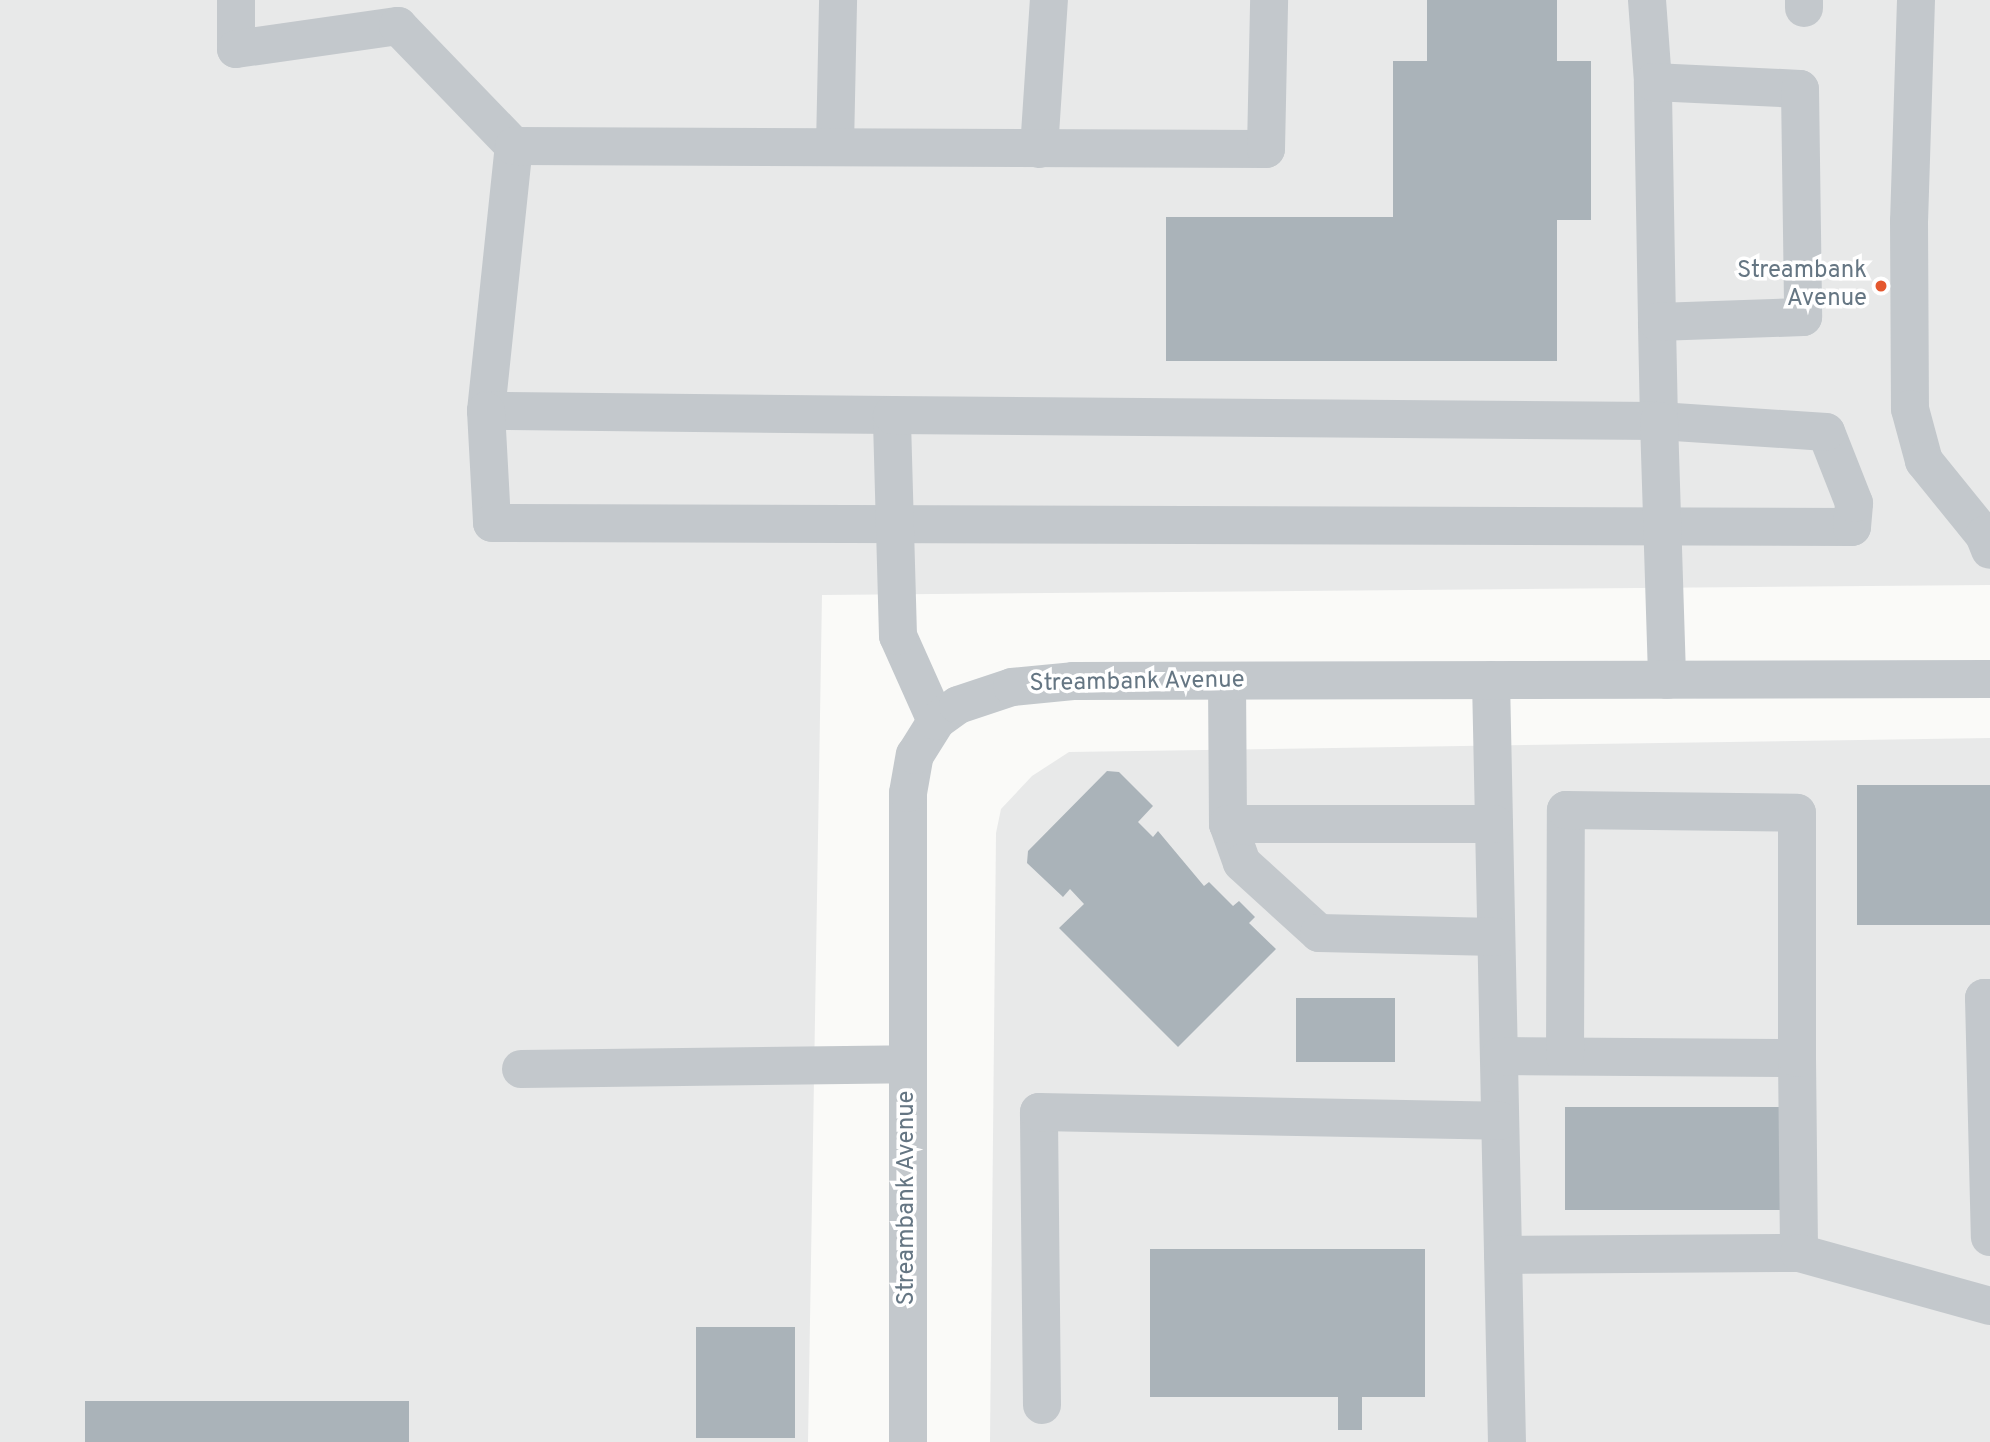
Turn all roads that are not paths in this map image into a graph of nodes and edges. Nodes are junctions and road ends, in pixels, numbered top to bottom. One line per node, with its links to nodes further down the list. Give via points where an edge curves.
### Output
1 (236, 0): 7 (street, via 236,49)
2 (838, 0): 10 (street)
3 (1049, 0): 11 (street)
4 (1269, 0): 11 (street, via 1266,149)
5 (1647, 0): 8 (street)
6 (1916, 0): 18 (street, via 1909,221 1910,409 1924,461)
7 (397, 13): 9 (street)
8 (1653, 82): 12 (street); 12 (street, via 1800,89 1803,317)
9 (514, 146): 10 (street); 13 (street)
10 (835, 147): 11 (street)
11 (1039, 149)
12 (1657, 322): 15 (street)
13 (486, 411): 14 (street); 16 (street, via 492,523)
14 (892, 415): 15 (street); 16 (street)
15 (1658, 421): 17 (street); 17 (street, via 1826,432 1854,503 1852,527)
16 (895, 524): 17 (street); 23 (street, via 898,636)
17 (1662, 527): 21 (street)
18 (1988, 540)
19 (1990, 679): 21 (street, Streambank Avenue)
20 (1491, 680): 21 (street, Streambank Avenue); 22 (street, Streambank Avenue); 25 (street)
21 (1667, 680)
22 (1227, 681): 23 (street, Streambank Avenue, via 1037,683 984,693); 24 (street)
23 (936, 720): 31 (street, Streambank Avenue, via 915,755 908,793)
24 (1228, 824): 25 (street); 26 (street, via 1242,863 1319,933)
25 (1494, 824): 26 (street)
26 (1496, 937): 28 (street)
27 (1990, 998): 34 (street, via 1984,998)
28 (1500, 1056): 29 (street); 33 (street)
29 (1565, 1056): 30 (street); 30 (street, via 1566,810 1797,814)
30 (1797, 1058): 35 (street)
31 (908, 1064): 32 (street); 39 (street, Streambank Avenue)
32 (521, 1069)
33 (1500, 1121): 36 (street); 38 (street, via 1039,1112)
34 (1990, 1237)
35 (1799, 1254): 36 (street); 37 (street)
36 (1503, 1255): 40 (street)
37 (1990, 1306)
38 (1042, 1405)
39 (908, 1442)
40 (1507, 1442)

